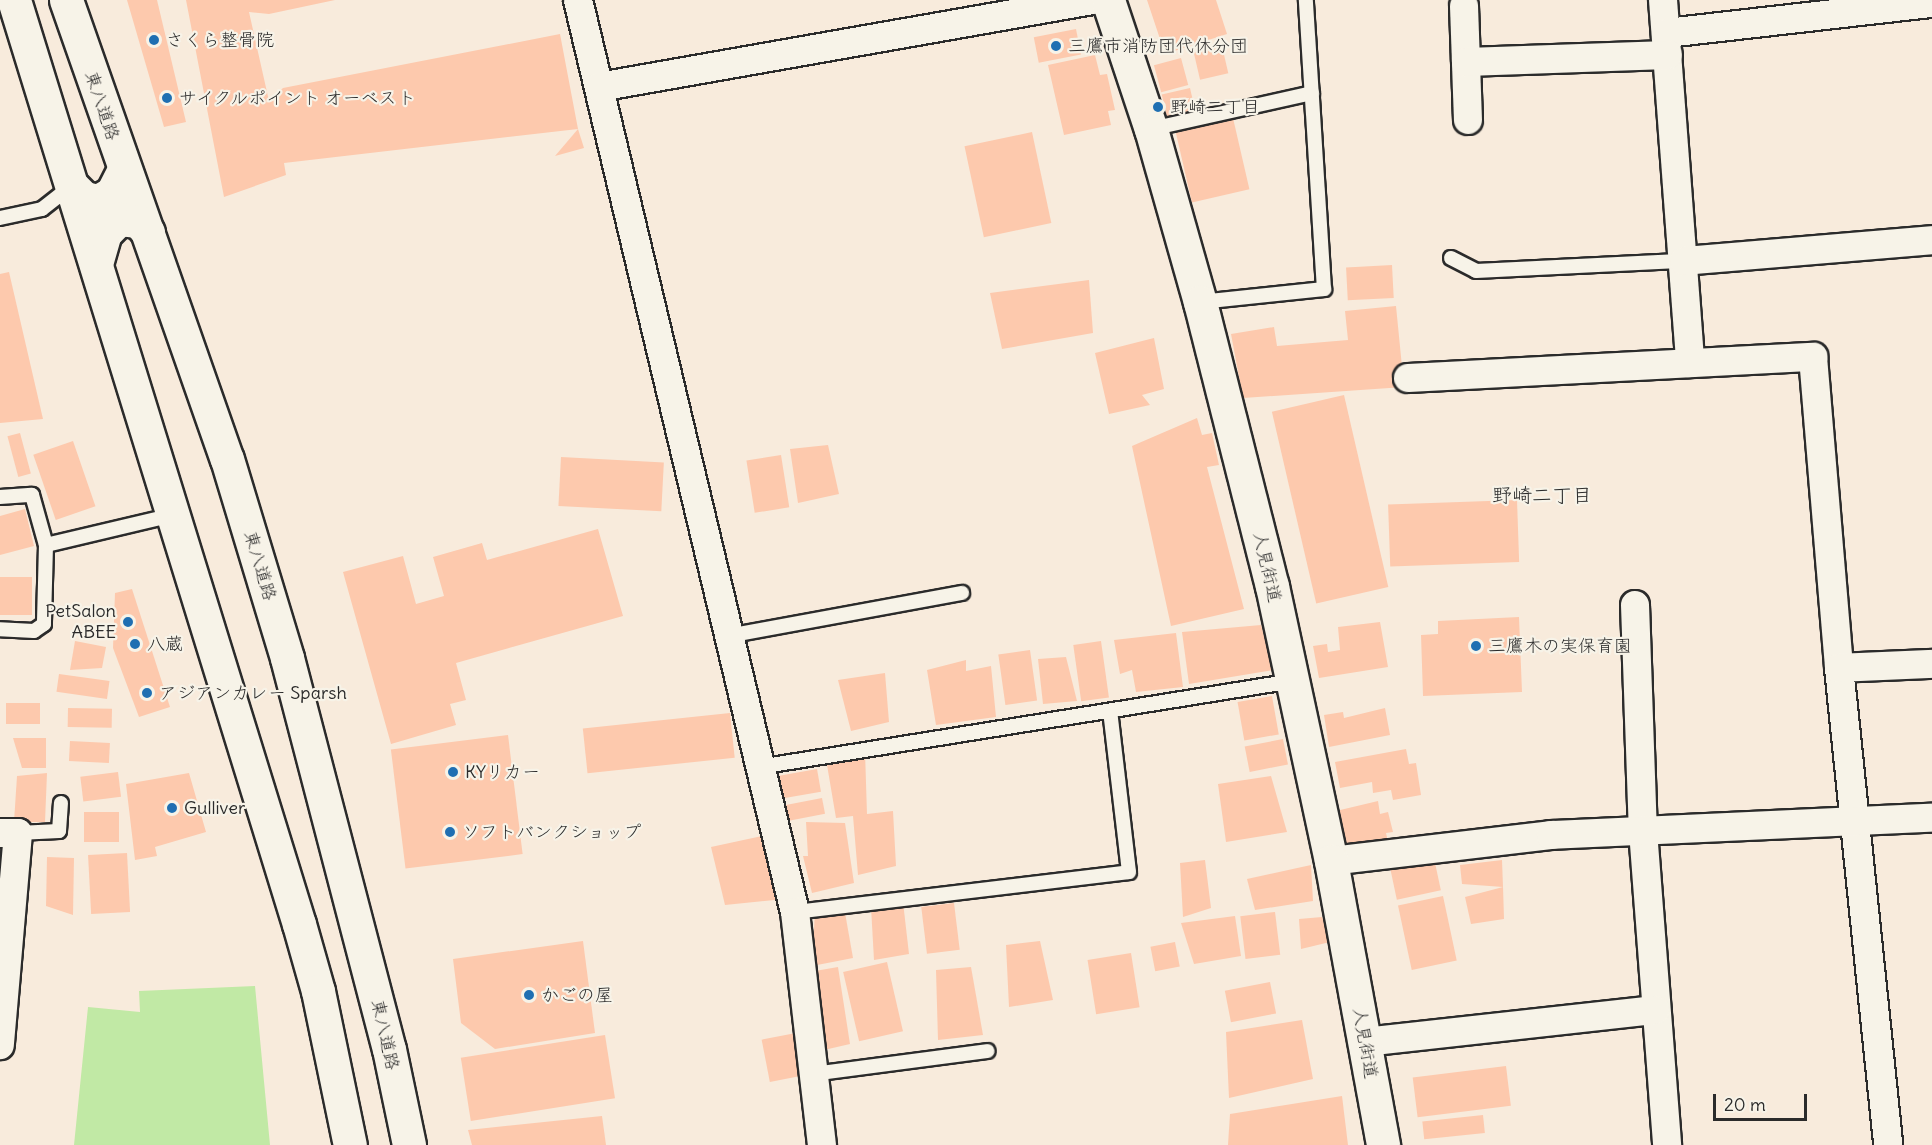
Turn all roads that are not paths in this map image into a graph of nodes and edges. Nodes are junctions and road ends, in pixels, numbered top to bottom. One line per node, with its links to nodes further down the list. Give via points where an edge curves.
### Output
1 (14, 0): 17 (main road)
2 (66, 0): 16 (main road, 東八道路)
3 (578, 0): 12 (street)
4 (1091, 0): 12 (street)
5 (1108, 0): 15 (main road, 人見街道)
6 (1306, 0): 13 (lane)
7 (1663, 0): 10 (street)
8 (1932, 3): 10 (street)
9 (1464, 6): 11 (street)
10 (1667, 44): 11 (street); 22 (street)
11 (1466, 62): 14 (street)
12 (599, 87): 33 (street)
13 (1312, 93): 15 (lane); 24 (lane, via 1324,289)
14 (1468, 120)
15 (1151, 129): 24 (main road, 人見街道)
16 (124, 169): 17 (main road, via 112,193 98,201 84,198); 19 (main road, 東八道路)
17 (72, 186): 18 (lane, via 42,209); 23 (main road)
18 (0, 218)
19 (148, 232): 23 (main road, via 138,221 119,219 105,233); 52 (main road, 東八道路, via 227,459 287,658 386,1038)
20 (1932, 240): 22 (street)
21 (1451, 258): 22 (lane, via 1476,271)
22 (1684, 261): 25 (street)
23 (96, 264): 28 (main road)
24 (1200, 302): 36 (main road, 人見街道)
25 (1690, 363): 26 (street); 35 (street, via 1813,357)
26 (1408, 378)
27 (0, 497): 29 (lane, via 32,495)
28 (174, 515): 29 (lane); 51 (main road, via 318,991)
29 (46, 545): 32 (lane, via 44,624 34,631)
30 (962, 593): 33 (lane)
31 (1635, 605): 42 (street)
32 (0, 628)
33 (727, 636): 38 (street)
34 (1932, 664): 35 (street)
35 (1839, 668): 41 (street)
36 (1293, 681): 37 (lane); 44 (main road, 人見街道)
37 (1110, 711): 38 (lane); 45 (lane, via 1129,872)
38 (759, 767): 45 (street)
39 (61, 803): 43 (lane, via 58,831)
40 (1932, 818): 41 (street)
41 (1856, 821): 42 (street); 56 (street)
42 (1643, 831): 44 (street, via 1551,835); 46 (street)
43 (9, 833): 48 (street)
44 (1331, 861): 47 (main road, 人見街道)
45 (795, 912): 50 (street)
46 (1655, 1010): 47 (street); 55 (street)
47 (1365, 1042): 54 (main road, 人見街道)
48 (0, 1045)
49 (987, 1051): 50 (lane)
50 (813, 1074): 53 (street)
51 (350, 1145)
52 (409, 1145)
53 (822, 1145)
54 (1383, 1145)
55 (1668, 1145)
56 (1888, 1145)

